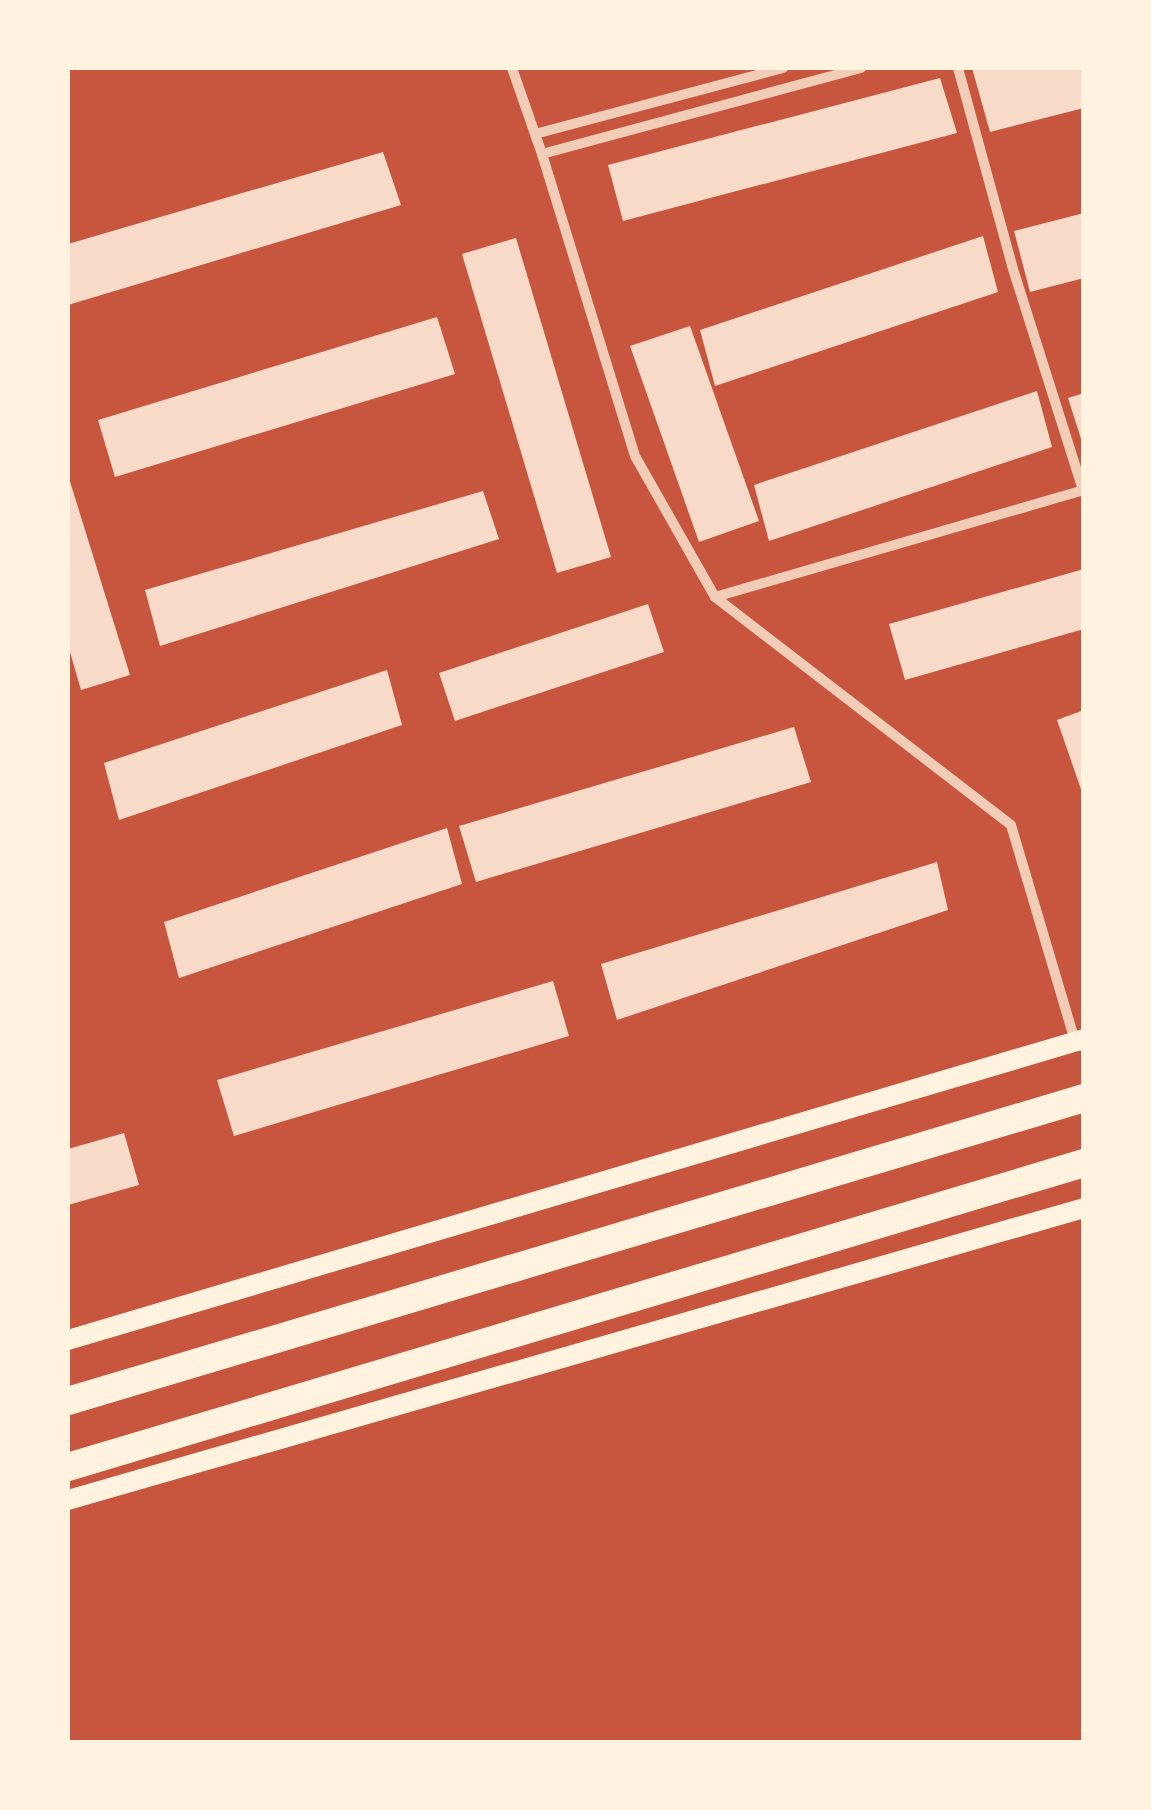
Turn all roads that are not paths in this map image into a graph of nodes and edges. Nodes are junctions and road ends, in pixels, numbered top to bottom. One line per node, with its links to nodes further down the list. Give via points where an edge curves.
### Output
1 (512, 68): 5 (street)
2 (783, 68): 5 (street)
3 (860, 68): 6 (street)
4 (958, 68): 7 (street)
5 (534, 134): 6 (street)
6 (542, 154): 8 (street, via 635,456)
7 (1083, 490): 8 (street)
8 (714, 597): 9 (street, via 1012,826)
9 (1079, 1040): 13 (main road)
10 (1084, 1098): 14 (highway)
11 (1084, 1164): 15 (highway)
12 (1084, 1208): 16 (main road)
13 (68, 1340)
14 (68, 1401)
15 (68, 1467)
16 (68, 1500)

